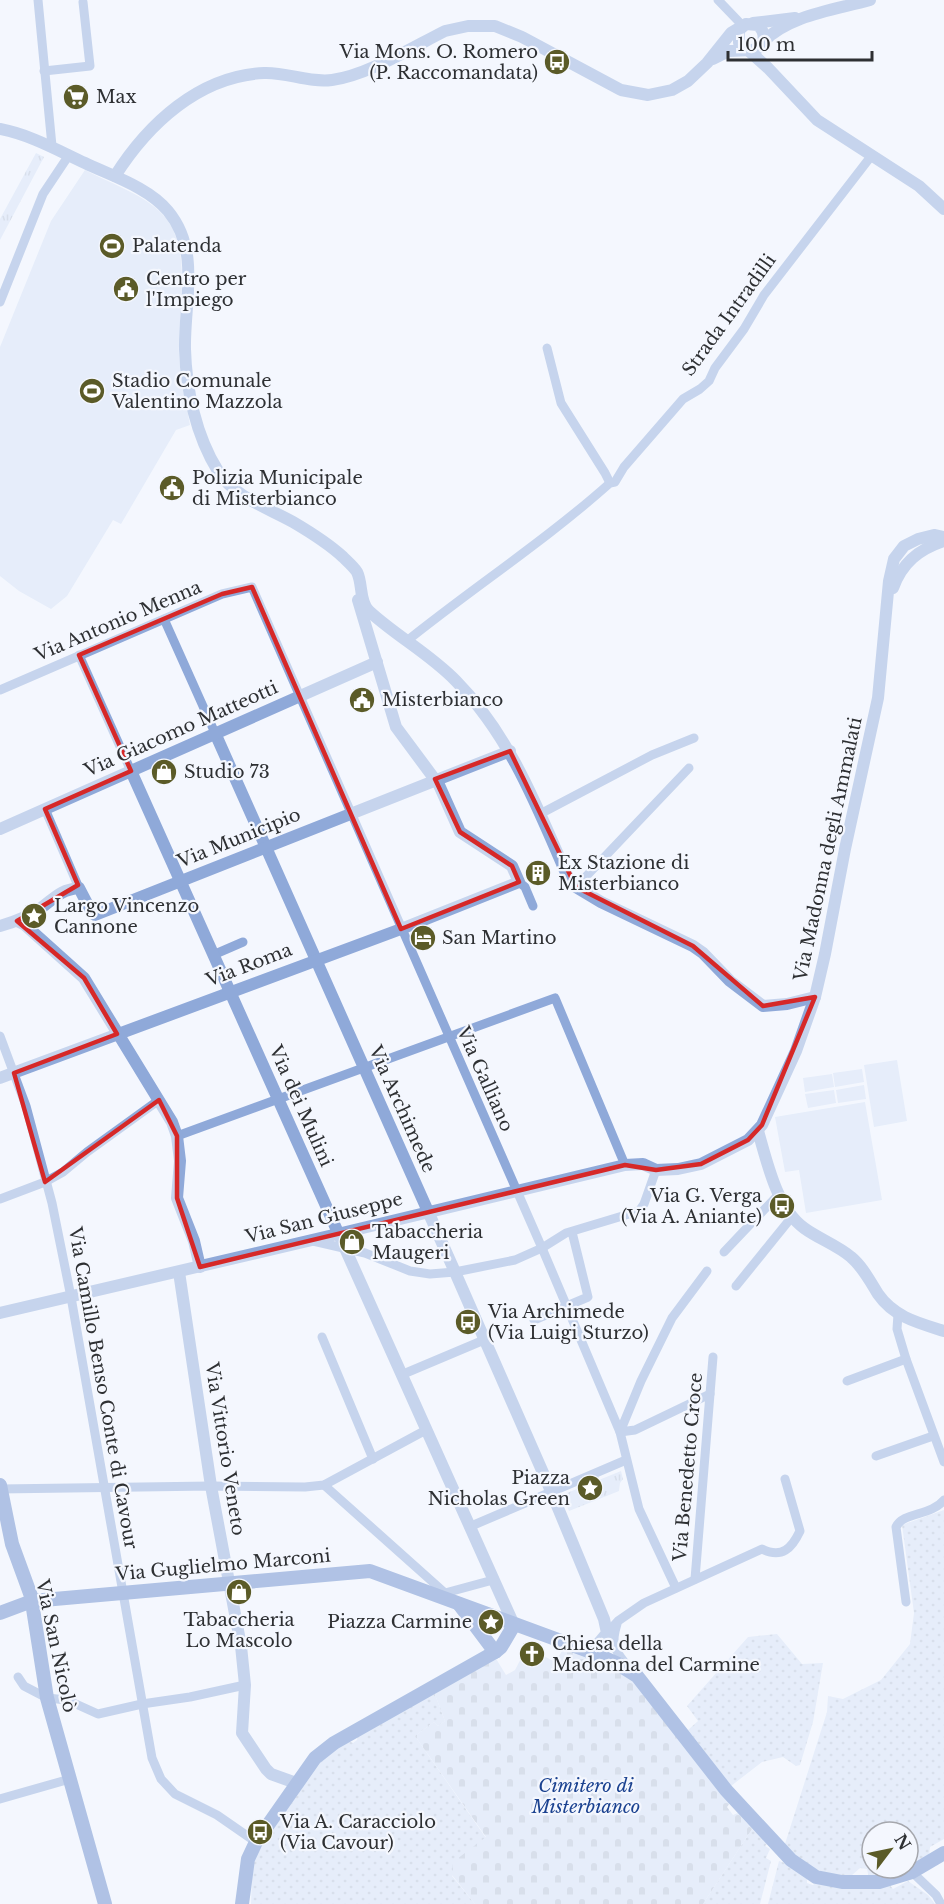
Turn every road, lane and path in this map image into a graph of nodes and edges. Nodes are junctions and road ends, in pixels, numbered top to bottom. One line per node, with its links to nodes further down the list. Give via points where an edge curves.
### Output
1 (38, 0): 11 (street)
2 (718, 0): 6 (street)
3 (870, 0): 5 (street)
4 (83, 2): 11 (street, via 90,66)
5 (811, 16): 6 (street); 7 (street, via 782,27)
6 (746, 25): 7 (street, via 762,28); 8 (street, via 737,39); 9 (street, via 721,44)
7 (762, 44): 8 (street, via 756,50); 10 (street)
8 (747, 50): 9 (street, via 729,51); 10 (street)
9 (707, 63): 16 (street, via 672,90 639,95 621,90 508,30 483,25 456,27 341,79 265,73 205,89 149,130)
10 (768, 68): 15 (street, via 818,120)
11 (44, 70): 13 (street)
12 (0, 129): 13 (street)
13 (52, 146): 14 (street)
14 (69, 155): 16 (street); 18 (street, via 43,194)
15 (872, 155): 17 (street, via 919,186); 21 (street, Strada Intradilli, via 764,295 709,381 683,399 615,482)
16 (116, 177): 23 (street, via 162,204 186,242 189,262 185,348 189,386 204,442 217,469 227,483 248,498 309,533)
17 (944, 209)
18 (3, 291): 19 (street)
19 (0, 302)
20 (546, 348): 21 (street, via 561,403)
21 (610, 483): 26 (street, Strada Intradilli)
22 (944, 539): 54 (street, Via Madonna degli Ammalati, via 933,535 918,539 904,546 894,559 878,698)
23 (350, 564): 26 (street, via 357,572 366,609); 28 (street)
24 (252, 587): 25 (street, Via Antonio Menna, via 222,594); 30 (street, Via Galliano)
25 (164, 619): 27 (street, Via Antonio Menna); 31 (street, Via Archimede)
26 (408, 640): 33 (street, via 470,696)
27 (79, 655): 29 (street, Via Antonio Menna); 35 (street, Via dei Mulini)
28 (376, 663): 30 (street, Via Giacomo Matteotti); 36 (street, via 396,727)
29 (0, 690)
30 (300, 696): 31 (street, Via Giacomo Matteotti); 38 (street, Via Galliano)
31 (214, 734): 35 (street, Via Giacomo Matteotti); 41 (street, Via Archimede)
32 (694, 738): 39 (street, via 652,755)
33 (510, 751): 36 (street, Via Municipio); 39 (street, Via Madonna degli Ammalati)
34 (689, 768): 44 (street)
35 (131, 771): 37 (street, Via Giacomo Matteotti); 42 (street, Via dei Mulini)
36 (435, 779): 38 (street, Via Municipio); 43 (street, via 460,832 512,866)
37 (45, 809): 40 (street, Via Giacomo Matteotti); 45 (street)
38 (351, 813): 41 (street, Via Municipio); 49 (street, Via Galliano)
39 (540, 814): 44 (street, Via Madonna degli Ammalati, via 569,880)
40 (0, 829)
41 (266, 847): 42 (street, Via Municipio); 52 (street, Via Archimede)
42 (180, 881): 45 (street, Via Municipio, via 95,915); 51 (street, Via dei Mulini)
43 (514, 884): 46 (street, via 525,887); 49 (street, Via Roma)
44 (576, 887): 54 (street, Via Madonna degli Ammalati, via 693,946 763,1006)
45 (80, 888): 47 (street, via 56,894)
46 (533, 906)
47 (17, 921): 48 (street); 55 (street, via 84,978)
48 (0, 926)
49 (401, 929): 52 (street, Via Roma); 57 (street, Via Galliano)
50 (243, 942): 51 (street)
51 (213, 955): 53 (street, Via dei Mulini)
52 (316, 960): 53 (street, Via Roma); 58 (street, Via Archimede)
53 (230, 992): 55 (street, Via Roma); 61 (street, Via dei Mulini)
54 (815, 997): 63 (street, via 787,1072)
55 (117, 1034): 59 (street, Via Roma); 62 (street)
56 (0, 1036): 59 (street, Via Camillo Benso Conte di Cavour)
57 (448, 1037): 58 (street); 66 (street, via 555,998); 70 (street, Via Galliano)
58 (364, 1069): 61 (street); 73 (street, Via Archimede)
59 (14, 1072): 60 (street, Via Roma); 69 (street, Via Camillo Benso Conte di Cavour)
60 (0, 1078)
61 (279, 1099): 64 (street); 76 (street, Via dei Mulini)
62 (159, 1100): 64 (street); 69 (street)
63 (758, 1131): 65 (street, Via San Giuseppe); 68 (street)
64 (177, 1136): 81 (street, via 177,1198)
65 (748, 1140): 67 (street, Via San Giuseppe, via 701,1164); 68 (street)
66 (625, 1165): 67 (street, Via San Giuseppe, via 643,1164); 70 (street, Via San Giuseppe)
67 (656, 1170): 75 (street, via 639,1211)
68 (770, 1173): 71 (street)
69 (45, 1182): 72 (street); 86 (street, Via Camillo Benso Conte di Cavour)
70 (516, 1190): 73 (street, Via San Giuseppe); 79 (street, Via Galliano)
71 (779, 1194): 74 (street); 80 (street)
72 (0, 1199)
73 (428, 1212): 76 (street, Via San Giuseppe); 84 (street, Via Archimede)
74 (791, 1218): 85 (street); 89 (street, via 852,1257 880,1297)
75 (572, 1232): 79 (street); 87 (street, via 588,1297)
76 (338, 1234): 77 (street, Via San Giuseppe); 78 (street, Via dei Mulini)
77 (312, 1240): 78 (street); 81 (street, Via San Giuseppe)
78 (344, 1248): 84 (street, via 410,1270 430,1274); 96 (street, Via dei Mulini)
79 (542, 1248): 84 (street, via 514,1260); 87 (street, Via Galliano)
80 (724, 1252)
81 (201, 1267): 83 (street, Via San Giuseppe)
82 (707, 1271): 100 (street, via 672,1318)
83 (179, 1272): 86 (street, Via San Giuseppe); 108 (street, Via Vittorio Veneto)
84 (455, 1272): 93 (street, Via Archimede)
85 (736, 1286)
86 (71, 1297): 88 (street, Via San Giuseppe); 110 (street, Via Camillo Benso Conte di Cavour)
87 (567, 1306): 90 (street); 100 (street, Via Galliano)
88 (0, 1313)
89 (898, 1314): 91 (street); 95 (street, via 897,1329)
90 (534, 1320)
91 (944, 1331)
92 (322, 1337): 103 (street)
93 (484, 1340): 96 (street); 111 (street, Via Archimede)
94 (713, 1357): 98 (street, Via Benedetto Croce)
95 (906, 1359): 97 (street); 101 (street)
96 (401, 1375): 99 (street, Via dei Mulini)
97 (847, 1382)
98 (710, 1394): 100 (street, via 635,1430); 115 (street, Via Benedetto Croce)
99 (426, 1430): 103 (street); 113 (street, Via dei Mulini)
100 (620, 1432): 104 (street, Via Galliano)
101 (933, 1436): 102 (street); 105 (street)
102 (876, 1456)
103 (374, 1459): 107 (street)
104 (626, 1460): 111 (street); 117 (street, Via Galliano, via 639,1509)
105 (944, 1462)
106 (785, 1479): 115 (street, via 800,1531 794,1545 780,1553 762,1549)
107 (324, 1485): 108 (street); 119 (street)
108 (211, 1486): 110 (street); 116 (street, Via Vittorio Veneto)
109 (0, 1488): 110 (street); 120 (main road, Via San Nicolò, via 12,1544)
110 (105, 1488): 118 (street, Via Camillo Benso Conte di Cavour)
111 (551, 1491): 113 (street); 123 (street, Via Archimede)
112 (944, 1500): 121 (street, via 932,1510 903,1519 896,1527)
113 (469, 1527): 114 (street, Via dei Mulini)
114 (491, 1576): 119 (street); 125 (street, Via dei Mulini)
115 (695, 1580): 117 (street)
116 (229, 1582): 118 (main road, Via Guglielmo Marconi); 119 (main road, Via Guglielmo Marconi, via 370,1571); 131 (street, Via Vittorio Veneto)
117 (676, 1588): 124 (street)
118 (123, 1592): 120 (main road, Via Guglielmo Marconi); 133 (street, Via Camillo Benso Conte di Cavour)
119 (450, 1599): 125 (main road, Via Guglielmo Marconi); 127 (main road)
120 (32, 1601): 122 (main road, Via Guglielmo Marconi); 132 (main road, Via San Nicolò)
121 (906, 1602)
122 (0, 1613)
123 (603, 1618): 124 (street); 126 (street, Via Archimede)
124 (618, 1621): 126 (street)
125 (517, 1626): 127 (main road); 128 (main road, Via Guglielmo Marconi)
126 (610, 1636): 128 (street); 129 (street)
127 (493, 1653): 135 (main road, via 334,1743 315,1758)
128 (597, 1655): 129 (main road, Via Guglielmo Marconi)
129 (637, 1676): 140 (main road, via 726,1790 779,1848 805,1870 825,1880)
130 (18, 1677): 132 (street, via 24,1686)
131 (245, 1685): 133 (street); 135 (street, Via Vittorio Veneto, via 242,1733 266,1769)
132 (47, 1698): 133 (street, via 67,1700 98,1714); 134 (main road, Via San Nicolò)
133 (142, 1704): 137 (street, Via Camillo Benso Conte di Cavour, via 152,1758 165,1786 218,1815)
134 (70, 1779): 136 (street); 142 (main road, Via San Nicolò)
135 (297, 1783): 137 (main road)
136 (0, 1799)
137 (256, 1842): 143 (main road, via 248,1859)
138 (944, 1853): 139 (main road)
139 (920, 1867)
140 (881, 1880)
141 (920, 1880): 144 (street)
142 (105, 1904)
143 (242, 1904)
144 (941, 1904)

